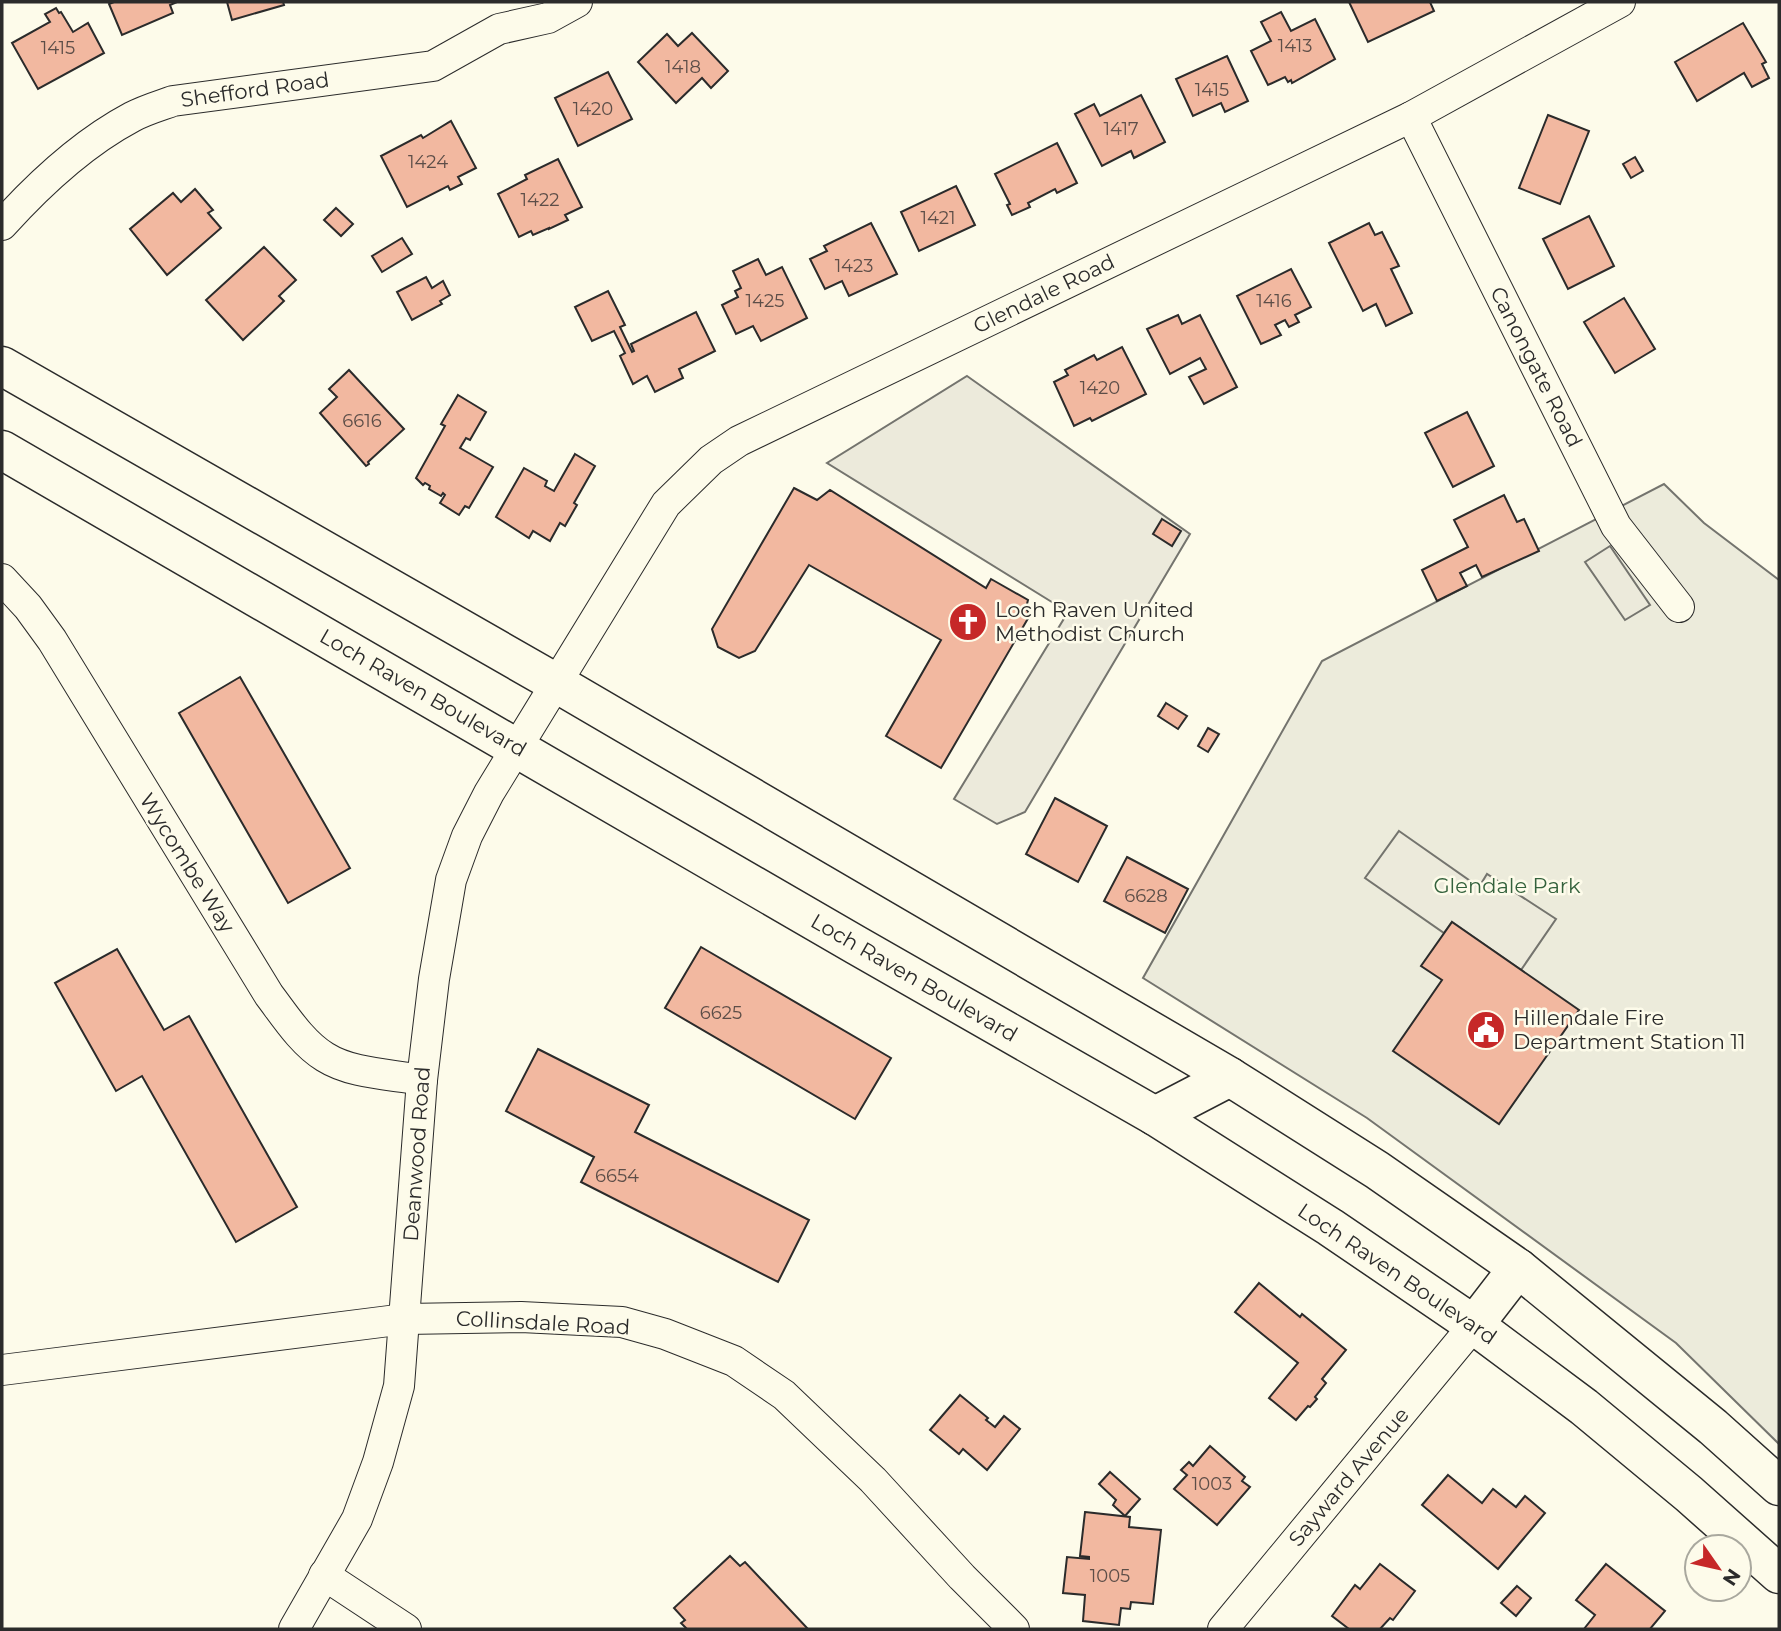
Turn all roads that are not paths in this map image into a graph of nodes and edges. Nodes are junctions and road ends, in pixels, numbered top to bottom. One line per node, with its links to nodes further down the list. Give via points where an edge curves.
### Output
1 (577, 2): 3 (street, Shefford Road, via 548,18)
2 (1620, 2): 4 (street, Glendale Road)
3 (503, 15): 5 (street, Shefford Road, via 433,66 173,101 132,117 32,192)
4 (1410, 117): 9 (street, Canongate Road, via 1616,526); 10 (street, Glendale Road, via 739,440 666,504)
5 (2, 225)
6 (2, 366): 10 (main road)
7 (2, 450): 11 (main road, Loch Raven Boulevard)
8 (2, 579): 13 (street, Wycombe Way, via 52,640 269,995 310,1045 347,1067)
9 (1679, 607)
10 (556, 683): 11 (street, Deanwood Road); 12 (main road)
11 (515, 747): 13 (street, Deanwood Road, via 467,836 451,880); 14 (main road, Loch Raven Boulevard)
12 (1230, 1077): 14 (main road); 15 (main road, via 1377,1170)
13 (422, 1080): 16 (street, Deanwood Road)
14 (1156, 1116): 17 (main road, Loch Raven Boulevard)
15 (1518, 1268): 17 (main road); 19 (main road)
16 (405, 1319): 18 (street, Collinsdale Road); 21 (street, Deanwood Road, via 399,1386 378,1462 358,1519); 24 (street, Collinsdale Road, via 521,1317 622,1322 734,1361 784,1395 823,1430)
17 (1474, 1325): 20 (main road, Loch Raven Boulevard, via 1584,1407); 25 (street, Sayward Avenue)
18 (2, 1370)
19 (1779, 1486)
20 (1779, 1574)
21 (324, 1575): 22 (street, Deanwood Road); 23 (street)
22 (295, 1629)
23 (406, 1629)
24 (1014, 1629)
25 (1223, 1629)

